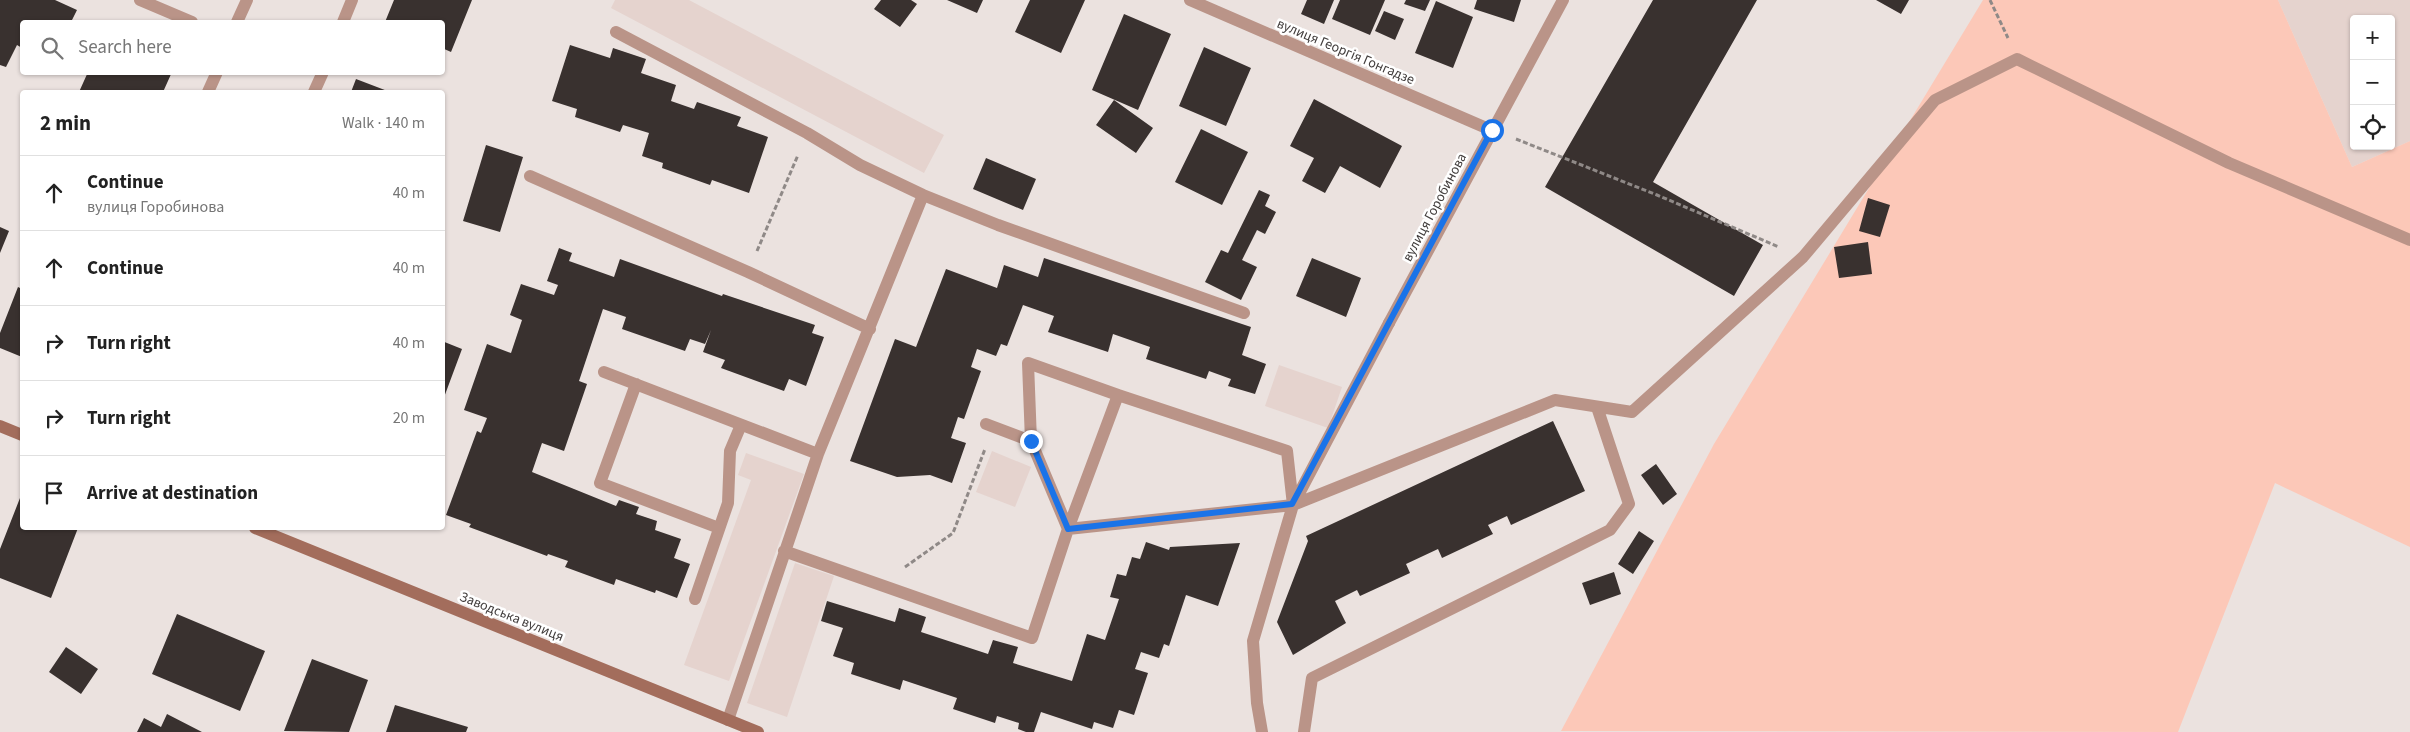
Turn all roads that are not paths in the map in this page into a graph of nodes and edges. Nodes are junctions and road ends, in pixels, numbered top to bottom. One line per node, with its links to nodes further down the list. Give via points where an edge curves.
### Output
1 (140, 0): 6 (street)
2 (247, 0): 7 (street)
3 (352, 0): 8 (street)
4 (1190, 0): 14 (street, вулиця Георгія Гонгадзе)
5 (1563, 0): 14 (street, вулиця Горобинова)
6 (187, 20)
7 (238, 20)
8 (344, 20)
9 (616, 32): 16 (street, via 807,133 860,165)
10 (215, 75): 12 (street)
11 (319, 75): 13 (street)
12 (209, 90)
13 (315, 90)
14 (1492, 130): 30 (street, вулиця Горобинова)
15 (530, 176): 19 (street)
16 (923, 195): 18 (street); 19 (street)
17 (2410, 240): 23 (street, via 2229,163 2017,59 1935,100 1803,257 1632,412)
18 (1244, 313)
19 (870, 329): 29 (street)
20 (604, 372): 21 (street)
21 (636, 384): 24 (street); 31 (street, via 600,483)
22 (1118, 395): 28 (street, via 1028,363); 30 (street, via 1286,451); 32 (street)
23 (1597, 407): 30 (street, via 1554,400); 39 (street, via 1629,504 1610,530 1312,678)
24 (741, 425): 29 (street); 31 (street, via 730,450 728,502)
25 (990, 425): 28 (street)
26 (0, 426): 27 (main road)
27 (20, 435)
28 (1031, 441): 32 (street)
29 (818, 454): 34 (street)
30 (1292, 504): 32 (street); 38 (street, via 1253,641)
31 (719, 528): 35 (street)
32 (1068, 529): 34 (street, via 1032,638)
33 (260, 530): 36 (main road, Заводська вулиця)
34 (784, 551): 36 (street)
35 (695, 599)
36 (728, 720): 37 (main road, Заводська вулиця)
37 (758, 732)
38 (1262, 732)
39 (1304, 732)

